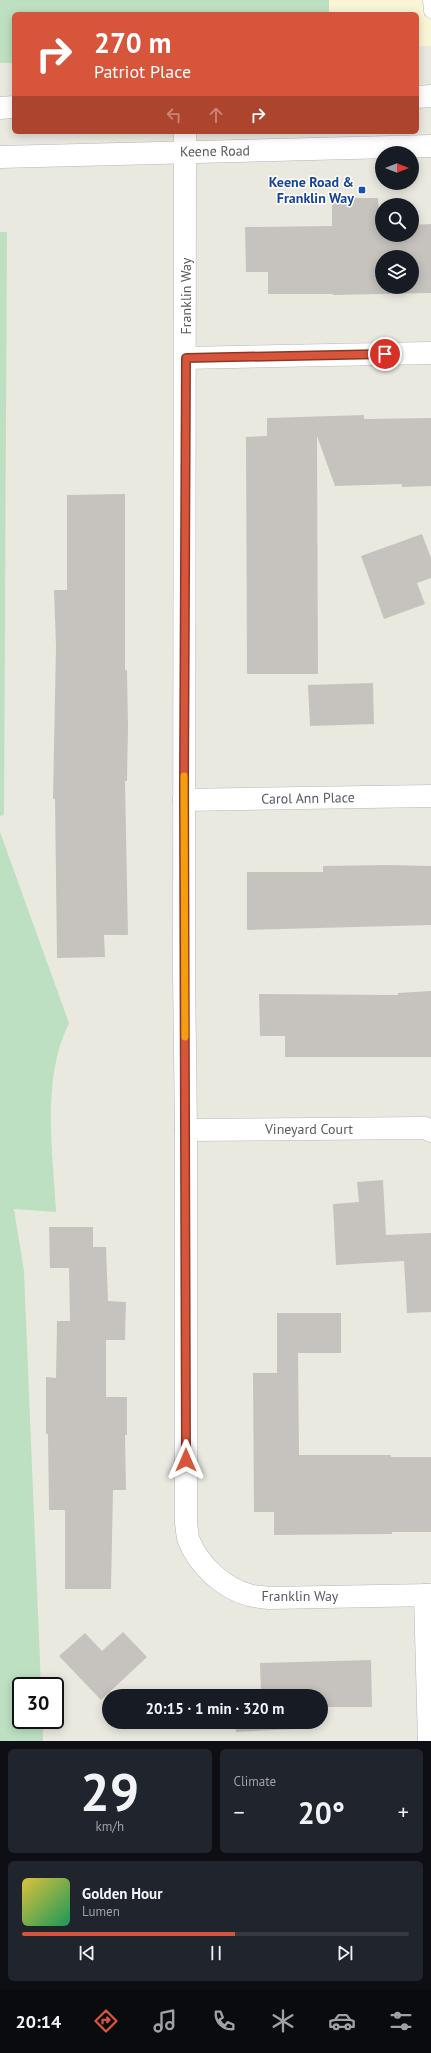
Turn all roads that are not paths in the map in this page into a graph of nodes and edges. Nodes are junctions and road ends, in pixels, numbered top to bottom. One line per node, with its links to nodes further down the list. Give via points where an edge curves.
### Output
1 (430, 0): 2 (lane)
2 (431, 11)
3 (431, 96): 4 (street)
4 (419, 97)
5 (12, 107): 6 (street)
6 (0, 108)
7 (185, 142): 8 (street, Keene Road); 9 (street, Keene Road); 11 (street, Franklin Way)
8 (431, 146)
9 (0, 157)
10 (431, 353): 11 (street)
11 (186, 358): 13 (street, Franklin Way)
12 (431, 796): 13 (street, Carol Ann Place)
13 (184, 800): 14 (street, Franklin Way)
14 (186, 1130): 15 (street, Vineyard Court, via 424,1128); 16 (street, Franklin Way, via 186,1523 189,1540 199,1560 215,1576 248,1595 270,1598)
15 (431, 1131)
16 (428, 1595): 17 (street, Franklin Way)
17 (429, 1741)

